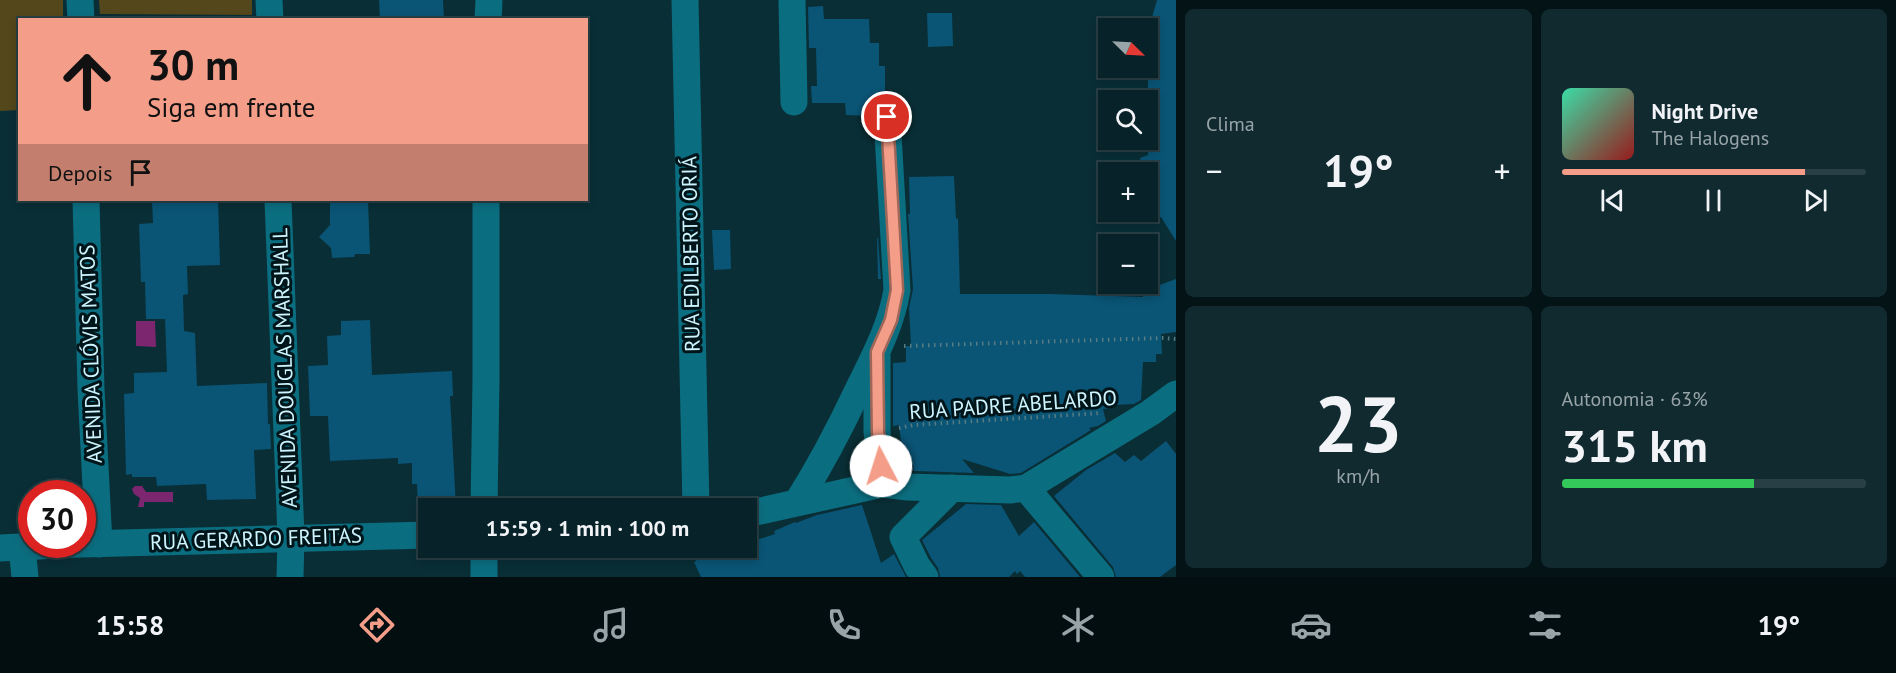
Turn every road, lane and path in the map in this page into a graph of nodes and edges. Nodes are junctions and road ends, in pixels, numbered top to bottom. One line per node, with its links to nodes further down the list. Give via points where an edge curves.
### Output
1 (80, 0): 6 (street)
2 (269, 0): 7 (street)
3 (489, 0): 8 (street)
4 (686, 0): 24 (street, RUA EDILBERTO ORIÁ)
5 (792, 0): 9 (street)
6 (81, 18)
7 (270, 18)
8 (488, 18)
9 (794, 102)
10 (887, 117): 15 (street, via 897,290 891,320)
11 (86, 201): 19 (street, AVENIDA CLÓVIS MATOS, via 91,389)
12 (278, 201): 28 (street, AVENIDA DOUGLAS MARSHALL)
13 (486, 201): 23 (street)
14 (1176, 339): 15 (path, via 910,345)
15 (877, 352): 18 (street); 25 (street)
16 (1176, 394): 22 (street)
17 (1106, 412): 18 (path, RUA PADRE ABELARDO, via 914,425)
18 (878, 432): 20 (street)
19 (89, 480)
20 (882, 484): 21 (street); 25 (street)
21 (952, 488): 22 (street); 35 (street, via 903,537)
22 (1026, 488): 36 (street)
23 (484, 498)
24 (696, 498)
25 (798, 501): 26 (street)
26 (757, 511)
27 (418, 535): 28 (street, RUA GERARDO FREITAS)
28 (291, 537): 29 (street, RUA GERARDO FREITAS); 33 (street, AVENIDA DOUGLAS MARSHALL)
29 (96, 544)
30 (11, 547): 32 (street)
31 (484, 558): 34 (street)
32 (25, 577)
33 (290, 577)
34 (484, 577)
35 (925, 577)
36 (1101, 577)

